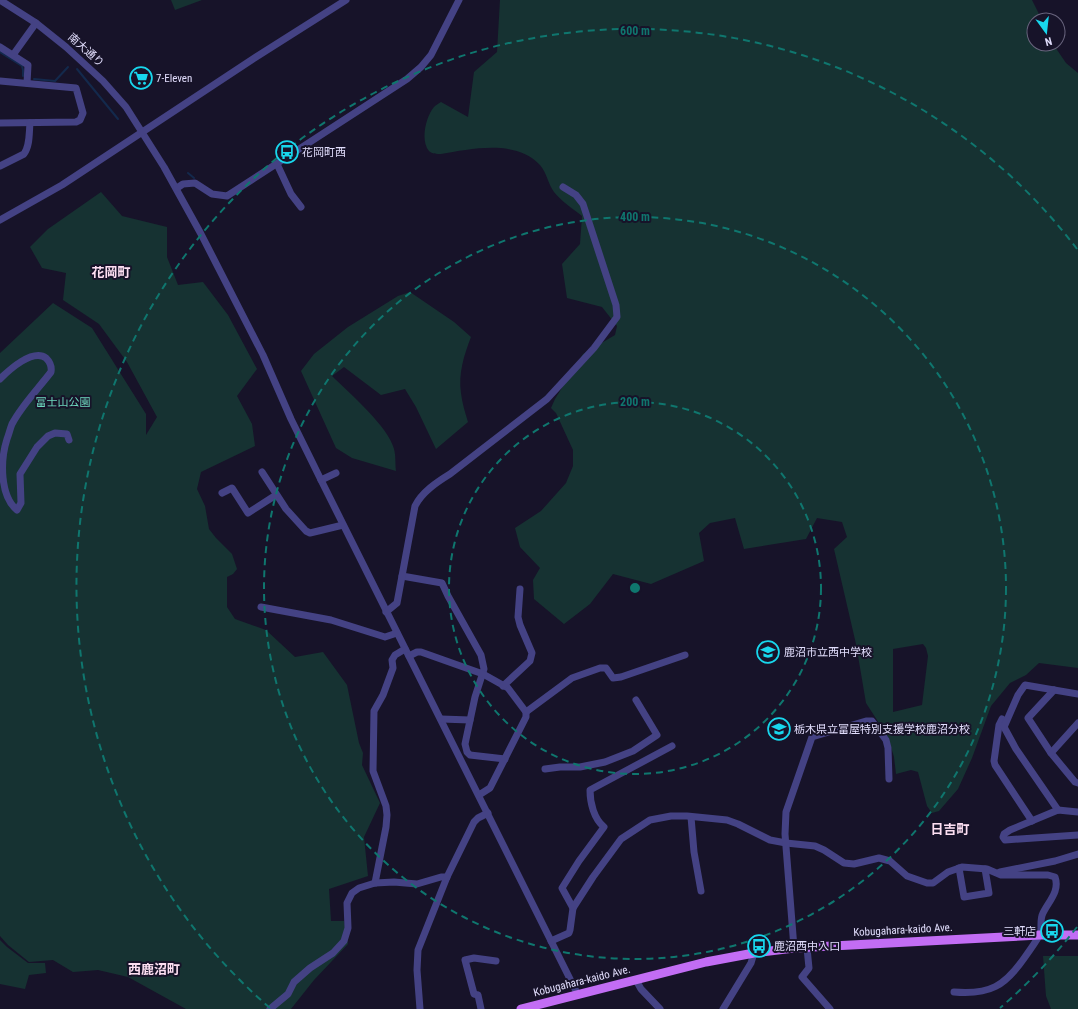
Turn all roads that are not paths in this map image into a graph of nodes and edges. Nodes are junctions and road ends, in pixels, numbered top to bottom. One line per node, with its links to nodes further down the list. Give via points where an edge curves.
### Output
1 (0, 0): 4 (street, 南大通り)
2 (346, 0): 11 (street)
3 (459, 0): 12 (street, via 431,55 414,73)
4 (36, 23): 6 (street); 11 (street, 南大通り, via 103,81 126,107)
5 (0, 47): 6 (street)
6 (13, 55): 8 (street, via 28,65)
7 (0, 81): 8 (street)
8 (27, 83): 10 (street, via 76,88 83,113 76,122)
9 (0, 123): 10 (street)
10 (30, 123): 13 (street, via 28,144 24,154)
11 (142, 132): 15 (street, 南大通り); 17 (street, via 62,185)
12 (277, 164): 15 (street, via 227,196 212,194 195,183 183,184); 16 (street)
13 (0, 166)
14 (563, 187): 26 (street, via 576,195 583,204 616,305 617,317 594,348 547,399 422,495 415,506)
15 (176, 188): 22 (street, 南大通り, via 263,355)
16 (301, 207)
17 (0, 220)
18 (0, 378): 19 (street, via 25,359 36,355 47,359 52,368 12,425 5,447 0,466 1,484 10,506 17,510 21,503 20,474 43,439 54,433 67,434)
19 (69, 440)
20 (262, 472): 24 (street)
21 (336, 473): 22 (street)
22 (321, 480): 25 (street, 南大通り)
23 (222, 493): 24 (street, via 232,488 248,514)
24 (276, 495): 25 (street, via 310,533)
25 (343, 525): 29 (street, 南大通り)
26 (402, 576): 29 (street, via 397,603); 33 (street, via 442,583 481,655)
27 (520, 589): 34 (street, via 518,617 532,653 530,661)
28 (261, 606): 30 (street, via 332,620 385,637)
29 (386, 612): 30 (street, 南大通り)
30 (397, 633): 31 (street, 南大通り)
31 (407, 653): 33 (street, via 421,652); 40 (street, 南大通り); 62 (street, via 395,655 392,660 393,668 374,711 373,771 387,815)
32 (685, 655): 39 (street, via 621,677 613,678 606,668 600,668 572,678)
33 (483, 674): 34 (street); 41 (street)
34 (504, 686): 39 (street)
35 (1054, 690): 36 (street); 37 (street, via 1025,685); 44 (street, via 1028,718)
36 (1078, 694)
37 (1017, 698): 50 (street, via 1004,727); 54 (street, via 1010,702 999,726 994,760)
38 (636, 700): 46 (street, via 657,735 633,751 605,762 580,767)
39 (526, 712): 45 (street, via 526,717)
40 (441, 719): 41 (street); 49 (street, 南大通り)
41 (470, 720): 45 (street, via 467,752 470,755)
42 (1078, 723): 44 (street)
43 (672, 746): 64 (street, via 590,790 597,821 604,827 562,888)
44 (1050, 753): 48 (street)
45 (505, 759): 49 (street, via 490,788)
46 (544, 768)
47 (889, 779): 56 (street, via 886,740 872,721 812,736 786,812)
48 (1077, 781)
49 (479, 795): 52 (street, 南大通り)
50 (1058, 810): 51 (street); 54 (street)
51 (1078, 812)
52 (488, 813): 61 (street, via 474,822); 67 (street, 南大通り)
53 (691, 816): 56 (street, via 727,820 770,840); 63 (street); 64 (street, via 650,820 621,839 592,877)
54 (1032, 821): 55 (street, via 1010,830 1003,837 1005,840)
55 (1078, 835)
56 (786, 843): 58 (street, via 815,846 844,863 854,864 879,858 890,861 907,876 927,883 933,883 948,872); 68 (street)
57 (1078, 854): 60 (street)
58 (959, 868): 59 (street, via 962,866); 59 (street, via 964,897 989,893)
59 (985, 869): 60 (street)
60 (996, 873): 65 (street, via 1048,874 1055,877 1055,892 1040,920)
61 (447, 877): 62 (street, via 417,884); 77 (street, via 418,950 416,970)
62 (375, 883): 76 (street, via 352,893 348,903 348,928 344,941 333,953 294,982 288,994)
63 (701, 891)
64 (573, 908): 67 (street, via 569,932)
65 (1040, 935): 66 (main road, Kobugahara-kaido Ave.); 69 (main road, Kobugahara-kaido Ave.); 73 (street, via 1021,962 1000,985 970,993)
66 (1078, 935)
67 (551, 941): 74 (street, 南大通り)
68 (794, 948): 69 (main road, Kobugahara-kaido Ave.); 70 (main road, Kobugahara-kaido Ave.)
69 (807, 948): 82 (street, via 809,968 802,977)
70 (754, 953): 72 (main road, Kobugahara-kaido Ave.); 81 (street, via 751,963)
71 (496, 961): 78 (street, via 474,958 465,960 474,994 478,995)
72 (636, 980): 74 (main road, Kobugahara-kaido Ave.); 80 (street)
73 (954, 992)
74 (578, 995): 75 (main road, Kobugahara-kaido Ave.)
75 (552, 1005): 79 (main road, Kobugahara-kaido Ave.)
76 (270, 1009)
77 (420, 1009)
78 (480, 1009)
79 (521, 1009)
80 (660, 1009)
81 (723, 1009)
82 (830, 1009)

